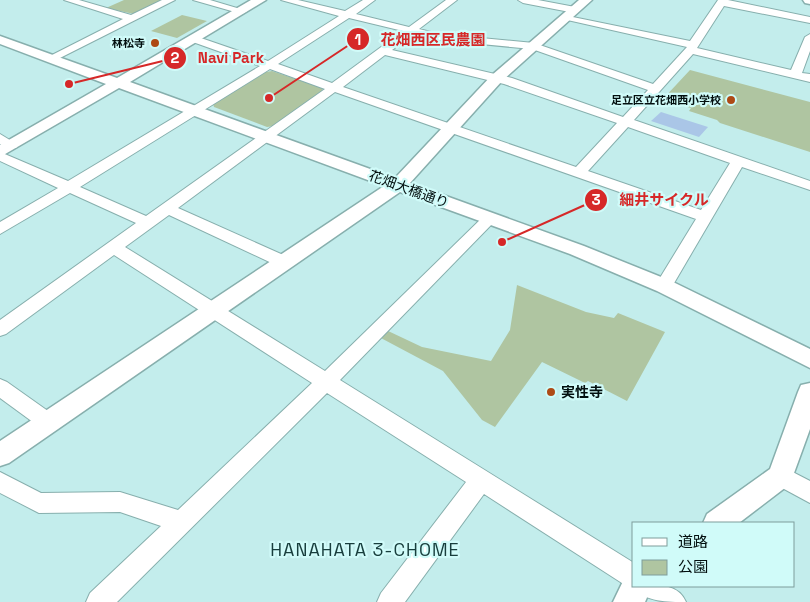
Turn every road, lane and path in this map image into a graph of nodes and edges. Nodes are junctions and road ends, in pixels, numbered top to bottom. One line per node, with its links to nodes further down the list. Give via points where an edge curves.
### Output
1 (69, 0): 11 (street)
2 (170, 0): 15 (street)
3 (198, 0): 13 (street)
4 (260, 0): 13 (street)
5 (286, 0): 14 (street)
6 (370, 0): 14 (street)
7 (452, 0): 17 (street)
8 (523, 0): 12 (street)
9 (722, 1): 16 (street); 22 (street)
10 (109, 2): 11 (street)
11 (94, 8): 15 (street)
12 (576, 9): 21 (street); 22 (street)
13 (242, 10): 19 (street)
14 (347, 15): 17 (street); 25 (street)
15 (132, 19): 24 (street)
16 (810, 20)
17 (412, 30): 21 (street, via 439,37); 23 (street)
18 (810, 37): 26 (street)
19 (194, 39): 25 (street); 29 (street)
20 (0, 40): 24 (street, 花畑大橋通り)
21 (534, 46): 27 (street); 31 (street)
22 (692, 48): 26 (street); 31 (street)
23 (384, 51): 27 (street); 30 (street)
24 (52, 58): 29 (street, 花畑大橋通り)
25 (269, 65): 30 (street); 32 (street)
26 (794, 74): 28 (street)
27 (497, 78): 33 (street); 34 (street)
28 (810, 78)
29 (119, 83): 32 (street, 花畑大橋通り); 36 (street)
30 (334, 88): 34 (street); 35 (street)
31 (654, 88): 33 (street)
32 (195, 111): 35 (street, 花畑大橋通り); 41 (street)
33 (624, 122): 37 (street); 38 (street)
34 (451, 128): 38 (street); 39 (street)
35 (267, 137): 39 (street, 花畑大橋通り); 42 (street)
36 (3, 148): 41 (street)
37 (738, 161): 40 (street); 43 (street)
38 (579, 173): 43 (street)
39 (398, 185): 44 (street, 花畑大橋通り); 48 (street)
40 (810, 186)
41 (69, 188): 45 (street); 46 (street)
42 (168, 209): 45 (street); 48 (street)
43 (706, 217): 49 (street)
44 (489, 219): 49 (street, 花畑大橋通り, via 577,250); 53 (street)
45 (148, 223): 47 (street)
46 (0, 229)
47 (115, 248): 50 (street); 51 (street)
48 (284, 262): 50 (street)
49 (664, 286): 52 (street, 花畑大橋通り)
50 (214, 310): 53 (street); 56 (street)
51 (0, 329)
52 (810, 359)
53 (326, 382): 59 (street); 62 (street)
54 (0, 387): 56 (street)
55 (810, 392): 58 (street)
56 (48, 422): 57 (street)
57 (0, 455)
58 (780, 476): 61 (street); 63 (street)
59 (481, 480): 64 (street); 68 (street)
60 (0, 482): 62 (street, via 39,503 120,502)
61 (810, 493)
62 (181, 522): 67 (street)
63 (718, 522)
64 (632, 576)
65 (636, 587): 69 (street)
66 (649, 587): 70 (street)
67 (99, 602)
68 (390, 602)
69 (628, 602)
70 (673, 602)

